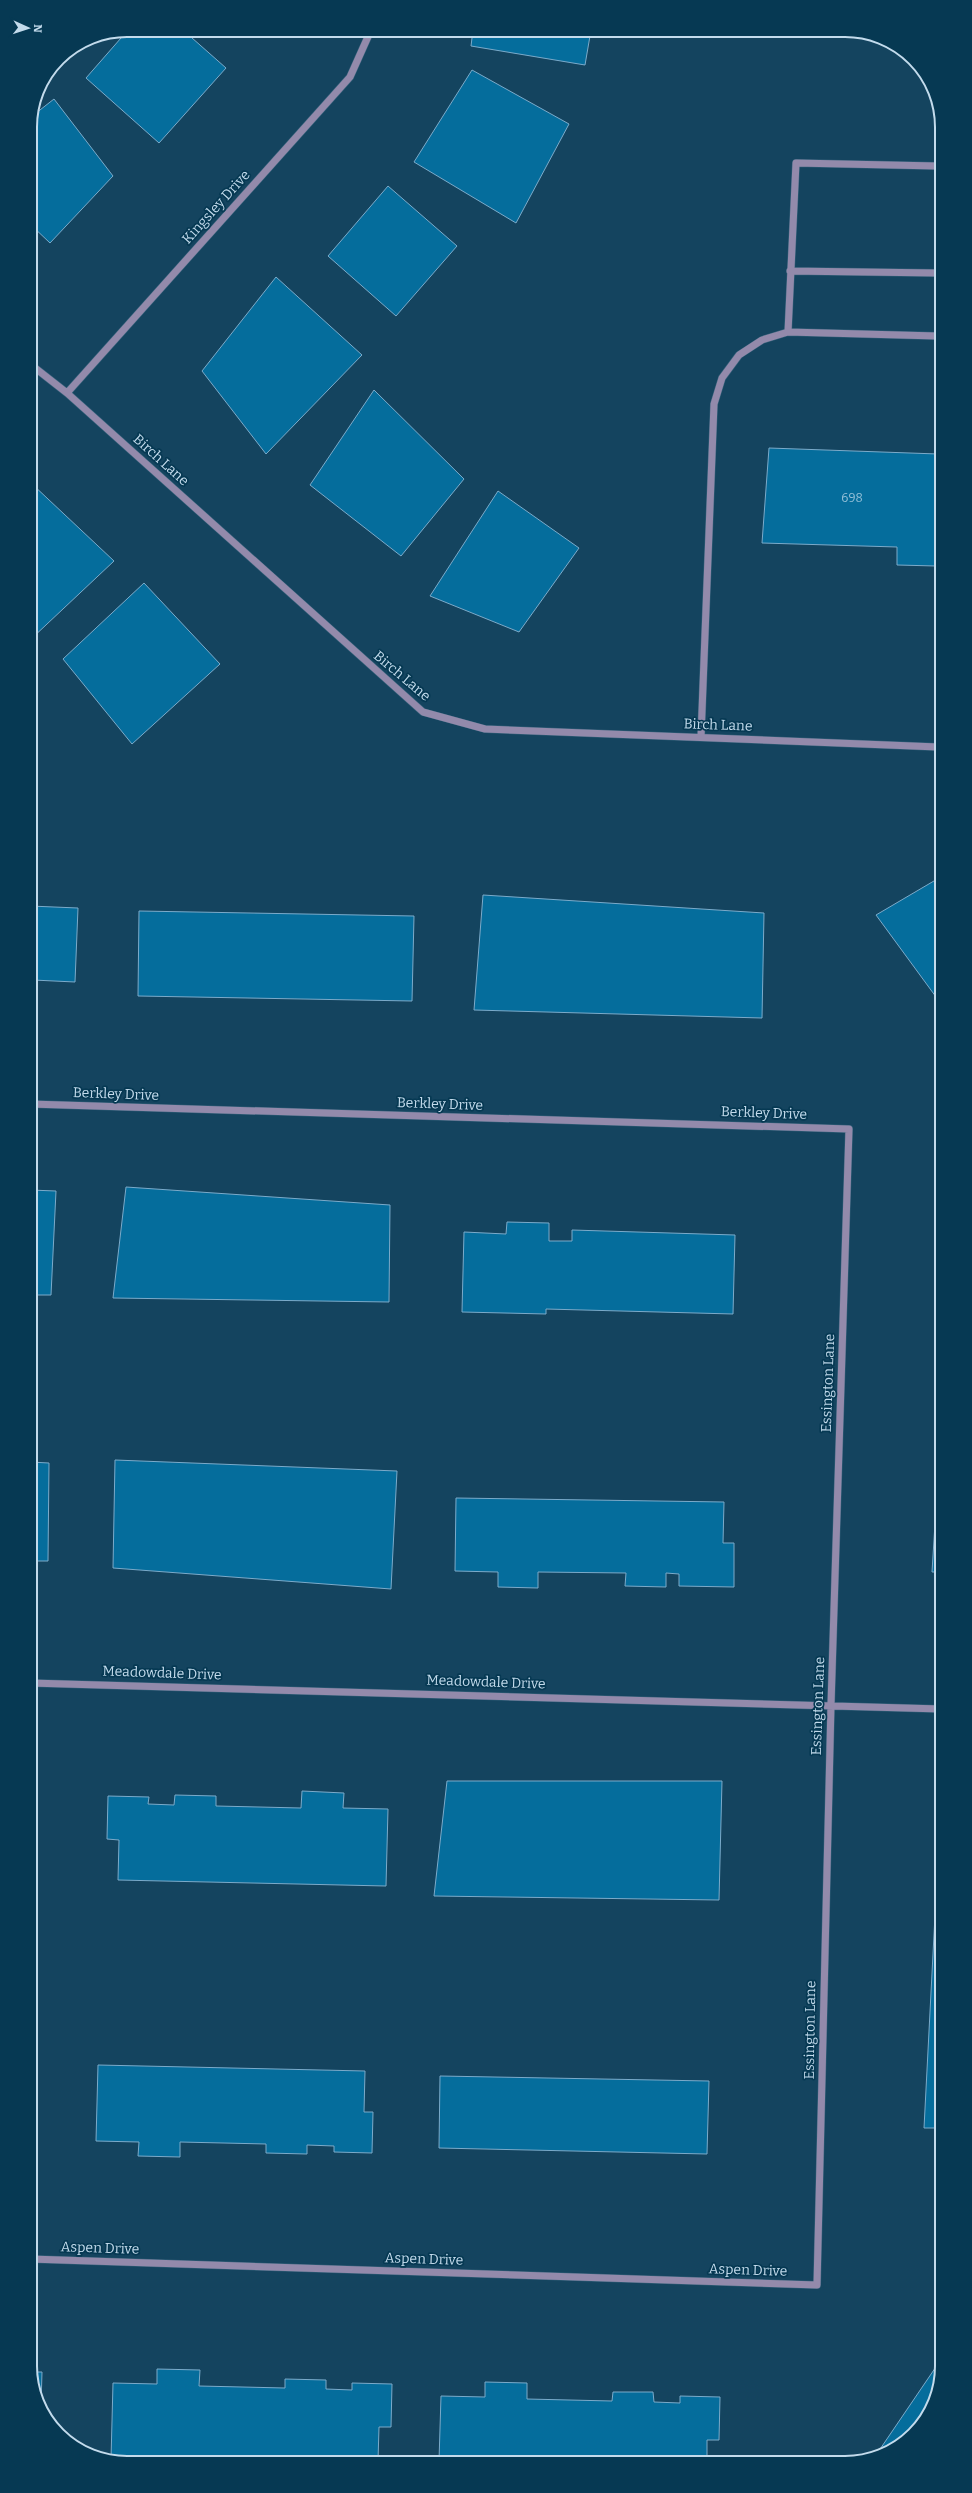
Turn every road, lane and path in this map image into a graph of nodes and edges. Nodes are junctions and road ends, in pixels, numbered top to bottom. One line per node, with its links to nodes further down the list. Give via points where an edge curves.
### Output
1 (368, 37): 8 (street, Kingsley Drive, via 350,77)
2 (935, 166): 3 (street, via 796,163)
3 (790, 271): 4 (street); 5 (street)
4 (935, 273)
5 (788, 332): 6 (street); 9 (street, via 762,340 738,356 722,378 714,404)
6 (935, 336)
7 (37, 369): 8 (street, Birch Lane)
8 (67, 393): 9 (street, Birch Lane, via 423,712 485,728)
9 (701, 737): 10 (street, Birch Lane)
10 (935, 747)
11 (37, 1104): 12 (street, Berkley Drive)
12 (849, 1129): 14 (street, Essington Lane)
13 (37, 1683): 14 (street, Meadowdale Drive)
14 (831, 1705): 15 (street, Meadowdale Drive); 17 (street, Essington Lane)
15 (935, 1709)
16 (37, 2259): 17 (street, Aspen Drive)
17 (817, 2285)

